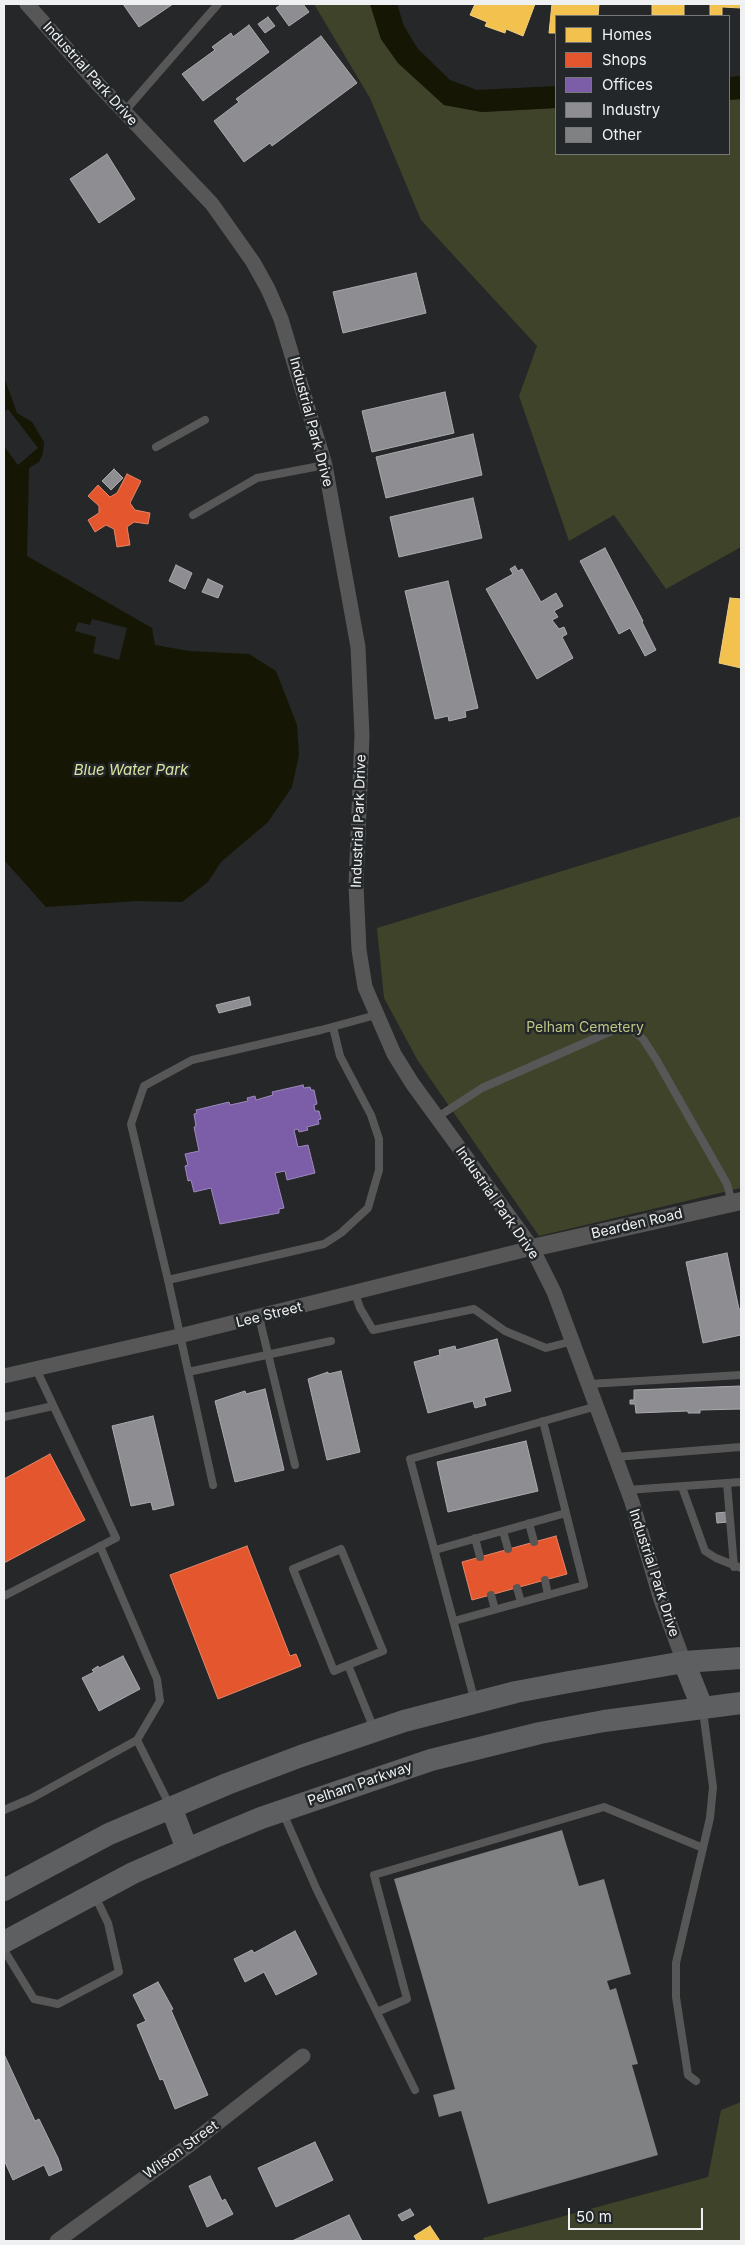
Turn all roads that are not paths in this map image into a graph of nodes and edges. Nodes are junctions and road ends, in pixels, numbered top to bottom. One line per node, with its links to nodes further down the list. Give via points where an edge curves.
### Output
1 (27, 4): 3 (street, Industrial Park Drive)
2 (218, 4): 3 (lane)
3 (124, 112): 6 (street, Industrial Park Drive, via 212,204 253,262 281,319)
4 (205, 420): 5 (lane)
5 (156, 447)
6 (325, 465): 7 (lane, via 257,478); 8 (street, Industrial Park Drive, via 358,647 362,735 356,885 364,980)
7 (193, 515)
8 (376, 1015): 9 (lane); 10 (street, Industrial Park Drive, via 394,1054)
9 (333, 1027): 13 (lane, via 192,1060 144,1086 131,1124); 13 (lane, via 340,1056 379,1139 379,1170 368,1208 324,1244)
10 (436, 1118): 11 (lane, via 482,1088 614,1030 631,1029 656,1059); 12 (street, Industrial Park Drive)
11 (737, 1202): 12 (street, Bearden Road)
12 (532, 1248): 14 (street, Lee Street); 18 (street, Industrial Park Drive, via 554,1292)
13 (168, 1280): 16 (lane)
14 (355, 1293): 15 (street, Lee Street); 18 (lane, via 373,1330 474,1309 505,1331 546,1348)
15 (259, 1317): 16 (street, Lee Street); 19 (lane)
16 (179, 1336): 20 (street, Lee Street); 21 (lane)
17 (331, 1341): 19 (lane)
18 (573, 1342): 24 (street, Industrial Park Drive)
19 (268, 1355): 21 (lane); 31 (lane)
20 (36, 1369): 23 (street, Lee Street); 25 (lane)
21 (188, 1372): 34 (lane)
22 (741, 1375): 24 (lane)
23 (4, 1376)
24 (588, 1384): 26 (street, Industrial Park Drive)
25 (53, 1406): 27 (lane); 42 (lane, via 116,1538)
26 (597, 1406): 28 (lane); 30 (street, Industrial Park Drive)
27 (4, 1417)
28 (543, 1421): 37 (lane); 44 (lane, via 410,1459)
29 (741, 1447): 30 (lane)
30 (615, 1457): 36 (street, Industrial Park Drive)
31 (295, 1465)
32 (741, 1482): 33 (lane)
33 (727, 1483): 35 (lane); 46 (lane)
34 (213, 1485)
35 (682, 1487): 36 (lane); 46 (lane, via 706,1551)
36 (627, 1490): 56 (street, Industrial Park Drive)
37 (566, 1513): 38 (lane); 50 (lane, via 584,1585)
38 (529, 1524): 39 (lane); 41 (lane)
39 (503, 1531): 40 (lane); 43 (lane)
40 (476, 1538): 44 (lane); 45 (lane)
41 (534, 1542)
42 (100, 1546): 51 (lane); 62 (lane, via 157,1679 160,1700)
43 (508, 1549)
44 (434, 1550): 54 (lane)
45 (480, 1557)
46 (738, 1567)
47 (545, 1580): 50 (lane)
48 (517, 1588): 52 (lane)
49 (491, 1595): 53 (lane)
50 (548, 1595): 52 (lane)
51 (4, 1596)
52 (521, 1602): 53 (lane)
53 (495, 1609): 54 (lane)
54 (454, 1621): 58 (lane)
55 (741, 1658): 56 (main road)
56 (684, 1662): 58 (main road); 60 (main road)
57 (348, 1665): 57 (lane, via 383,1651 341,1549 293,1569 334,1670); 61 (lane)
58 (476, 1702): 61 (main road)
59 (741, 1703): 60 (main road, Pelham Parkway)
60 (702, 1707): 65 (main road, Pelham Parkway, via 604,1721 476,1748); 66 (lane, via 713,1787)
61 (374, 1731): 63 (main road)
62 (137, 1740): 63 (lane); 64 (lane)
63 (171, 1807): 67 (main road); 68 (main road, via 109,1834)
64 (4, 1810)
65 (282, 1811): 67 (main road, Pelham Parkway); 72 (lane)
66 (703, 1848): 72 (lane, via 604,1807 374,1875 407,1999); 74 (lane, via 676,1963 676,1997 688,2075)
67 (187, 1849): 69 (main road, Pelham Parkway)
68 (4, 1890)
69 (94, 1893): 70 (main road, Pelham Parkway); 71 (lane, via 108,1923 119,1972 58,2004 34,1999)
70 (4, 1942)
71 (4, 1950)
72 (377, 2012): 75 (lane)
73 (303, 2056): 76 (street, Wilson Street, via 188,2146)
74 (696, 2081)
75 (415, 2090)
76 (57, 2241)

